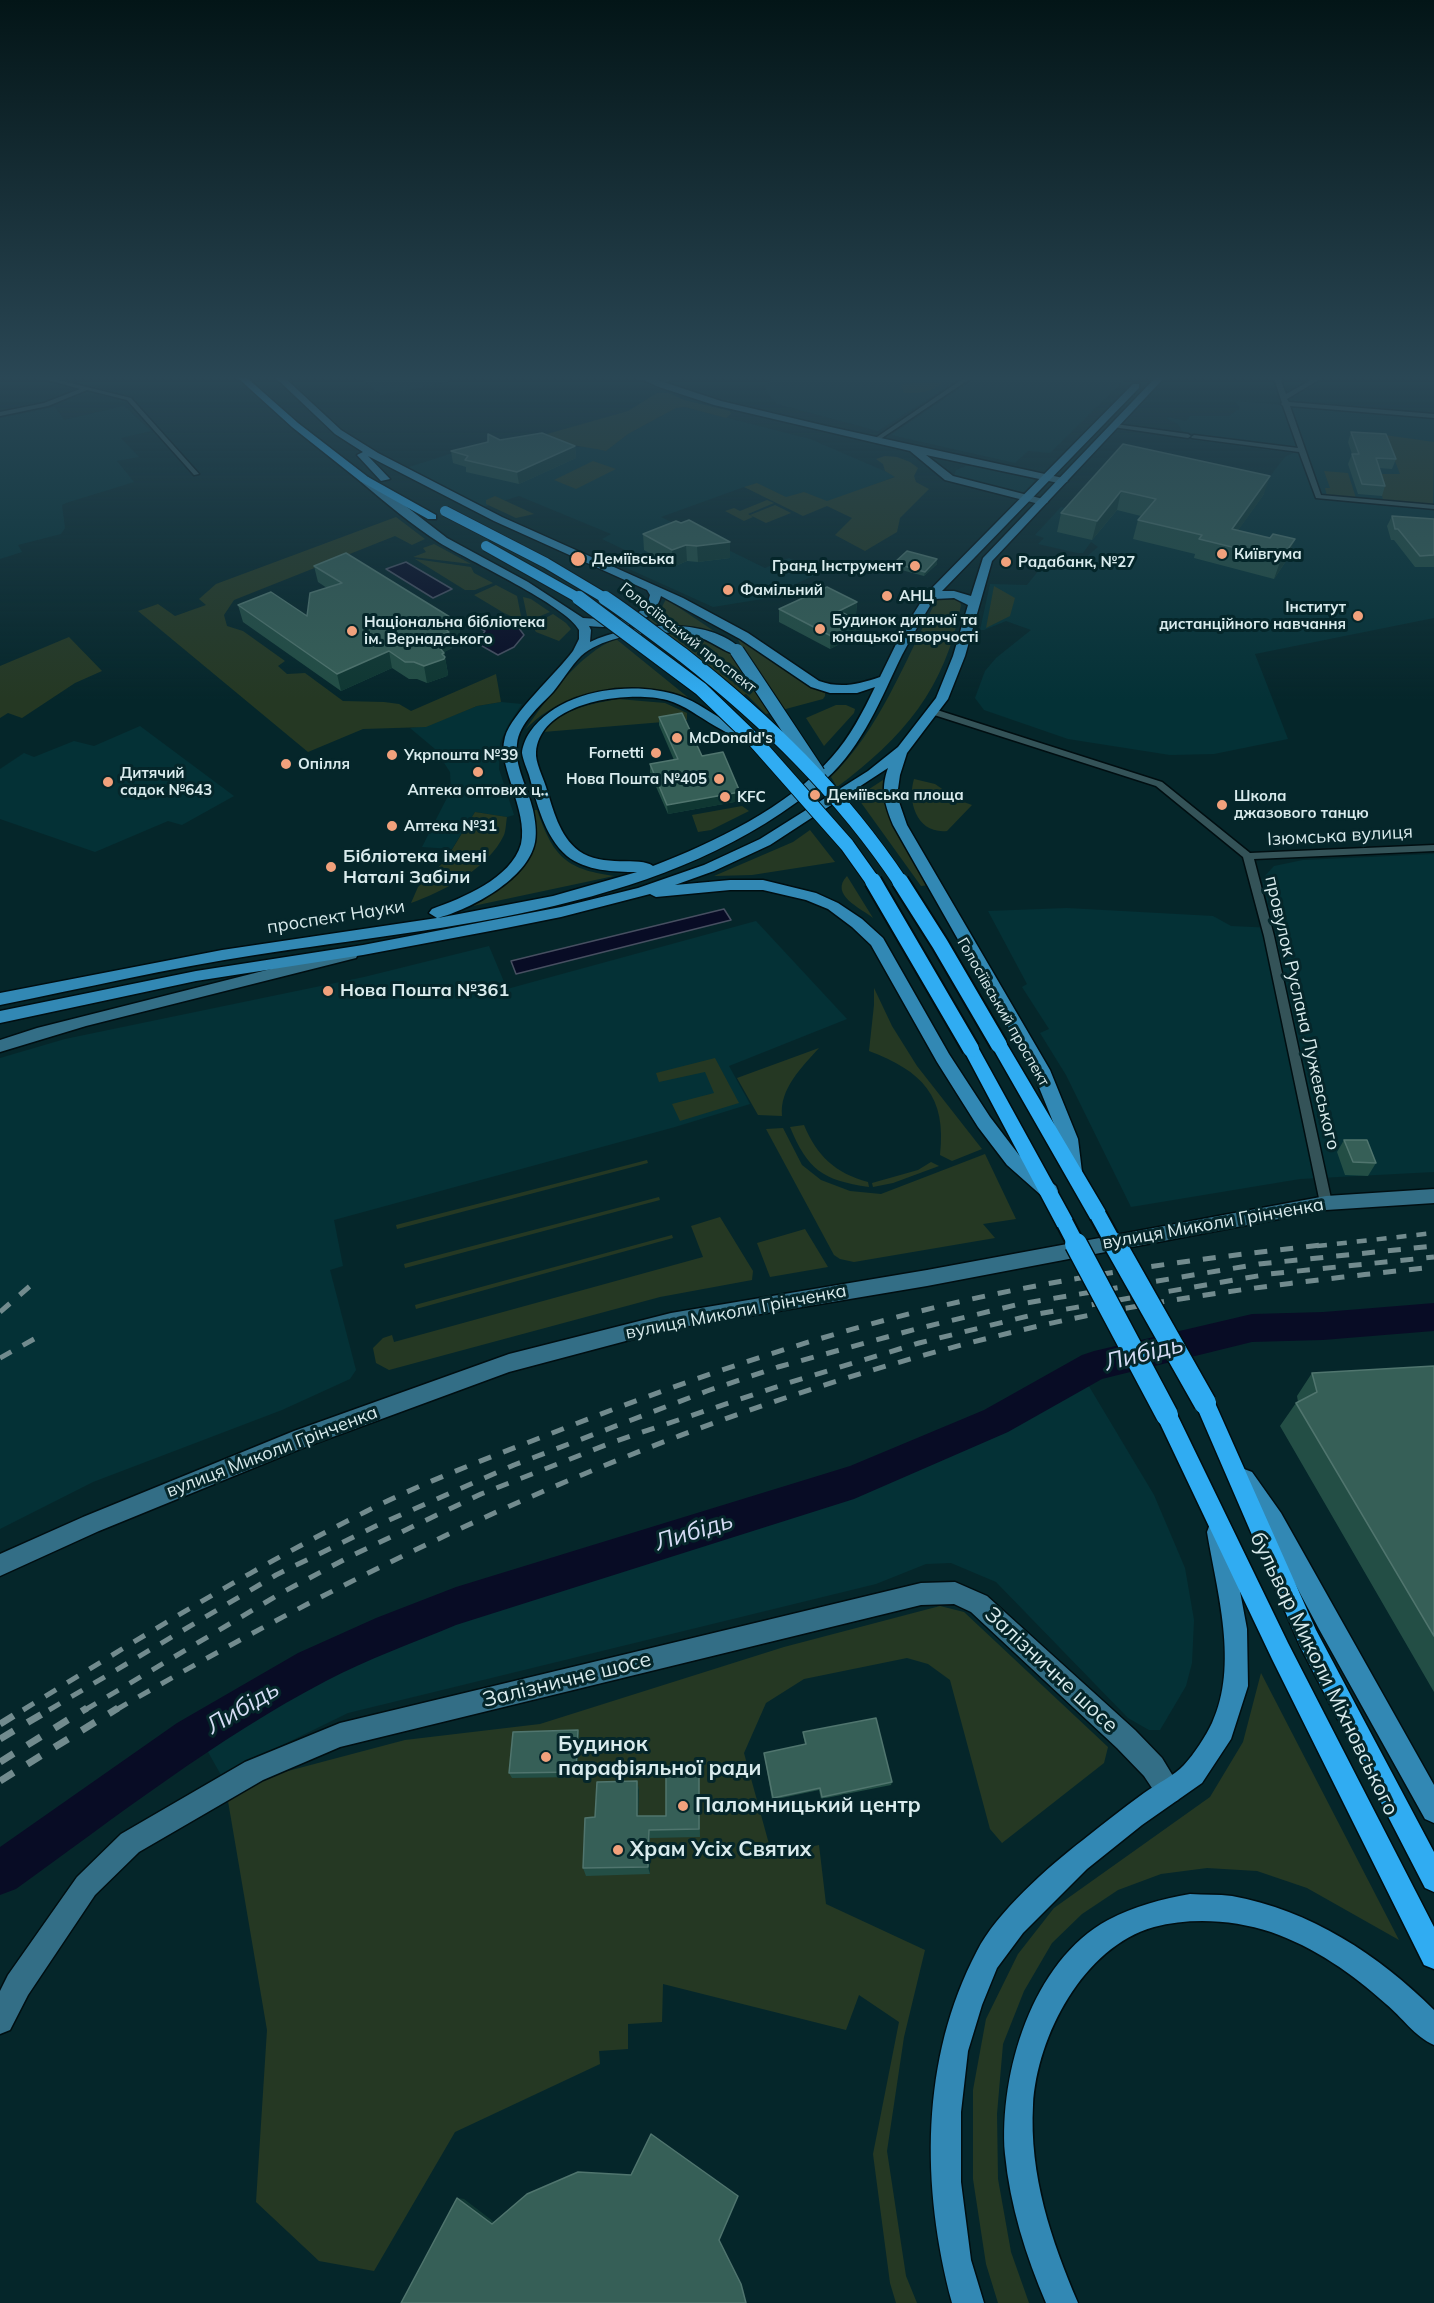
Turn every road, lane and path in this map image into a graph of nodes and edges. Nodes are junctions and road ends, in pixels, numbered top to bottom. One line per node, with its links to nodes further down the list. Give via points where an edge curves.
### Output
1 (373, 485): 15 (main road, via 433,533)
2 (377, 485): 21 (highway, Голосіївський проспект, bridge, via 591,605 701,689)
3 (397, 485): 23 (highway, Голосіївський проспект, bridge, via 606,598 722,685)
4 (432, 485): 12 (main road, Голосіївський проспект, via 498,519)
5 (972, 485): 9 (street)
6 (1041, 485): 9 (main road)
7 (1060, 485): 10 (main road)
8 (1314, 485): 11 (street, via 1318,496)
9 (1028, 499): 10 (street); 13 (main road)
10 (1043, 502): 14 (main road, via 987,560)
11 (1434, 507)
12 (649, 585): 15 (main road, via 656,600 641,617 609,624); 16 (main road, Голосіївський проспект)
13 (930, 596): 14 (main road, via 953,592 964,595); 19 (main road)
14 (975, 605): 20 (main road, via 950,681)
15 (580, 621): 18 (main road, via 585,639)
16 (726, 626): 17 (main road); 19 (main road, Голосіївський проспект, via 815,684 830,689 857,689)
17 (737, 651): 18 (main road, via 714,637 657,629 606,638); 23 (main road, bridge)
18 (578, 653): 28 (main road, via 519,723 510,743 509,758 530,827 521,858 471,898)
19 (885, 679): 26 (main road, via 856,734 823,773 752,828)
20 (934, 712): 22 (main road); 25 (street, провулок Руслана Лужевського, via 1159,784)
21 (756, 742): 26 (main road, bridge, via 667,696 633,693 580,702 557,711 530,741 529,753 552,823 568,851 584,860 621,868); 34 (highway, Голосіївський проспект, bridge, via 847,845 873,883 928,973)
22 (903, 750): 27 (main road, via 856,786 765,842); 33 (main road, via 888,785 888,799 1041,1070 1069,1139)
23 (826, 785): 33 (highway, Голосіївський проспект, bridge, via 927,920)
24 (1434, 848): 25 (street, Ізюмська вулиця)
25 (1248, 856): 36 (street, провулок Руслана Лужевського)
26 (675, 864): 28 (main road, проспект Науки, via 554,899)
27 (642, 892): 29 (main road, проспект Науки, via 561,912); 34 (main road, via 763,885 811,896 857,923 877,942 984,1122 1013,1160)
28 (390, 929): 30 (main road, проспект Науки, via 168,964)
29 (363, 950): 31 (main road, проспект Науки, via 196,976); 32 (street, проспект Науки)
30 (0, 999)
31 (0, 1017)
32 (0, 1046)
33 (1073, 1172): 37 (highway, Голосіївський проспект, bridge)
34 (1049, 1192): 38 (highway, Голосіївський проспект, bridge)
35 (1434, 1197): 36 (street, вулиця Миколи Грінченка)
36 (1326, 1203): 41 (street, вулиця Миколи Грінченка, via 927,1278 671,1321 508,1363 294,1441 91,1524)
37 (1205, 1403): 39 (highway, бульвар Миколи Міхновського)
38 (1167, 1415): 40 (highway, бульвар Миколи Міхновського)
39 (1232, 1464): 43 (main road, via 1273,1520); 44 (highway, бульвар Миколи Міхновського, via 1308,1638)
40 (1216, 1516): 42 (main road, via 1235,1629 1236,1686 1222,1731 1193,1774); 45 (highway, бульвар Миколи Міхновського)
41 (0, 1566)
42 (1169, 1791): 46 (street, Залізничне шосе, via 1126,1739 979,1604 954,1593 921,1594 340,1735 254,1771 130,1843 86,1886 18,1985); 48 (main road, via 1078,1860 1013,1923 987,1959 968,2005 952,2061 946,2112 946,2182 956,2260)
43 (1434, 1810)
44 (1434, 1879)
45 (1434, 1955)
46 (0, 2020)
47 (1433, 2029): 49 (main road, via 1400,1995 1332,1946 1263,1915 1227,1908 1191,1907 1157,1912 1124,1924 1094,1945 1066,1975 1044,2012 1028,2055 1019,2104 1020,2162 1033,2222)
48 (968, 2303)
49 (1062, 2303)

